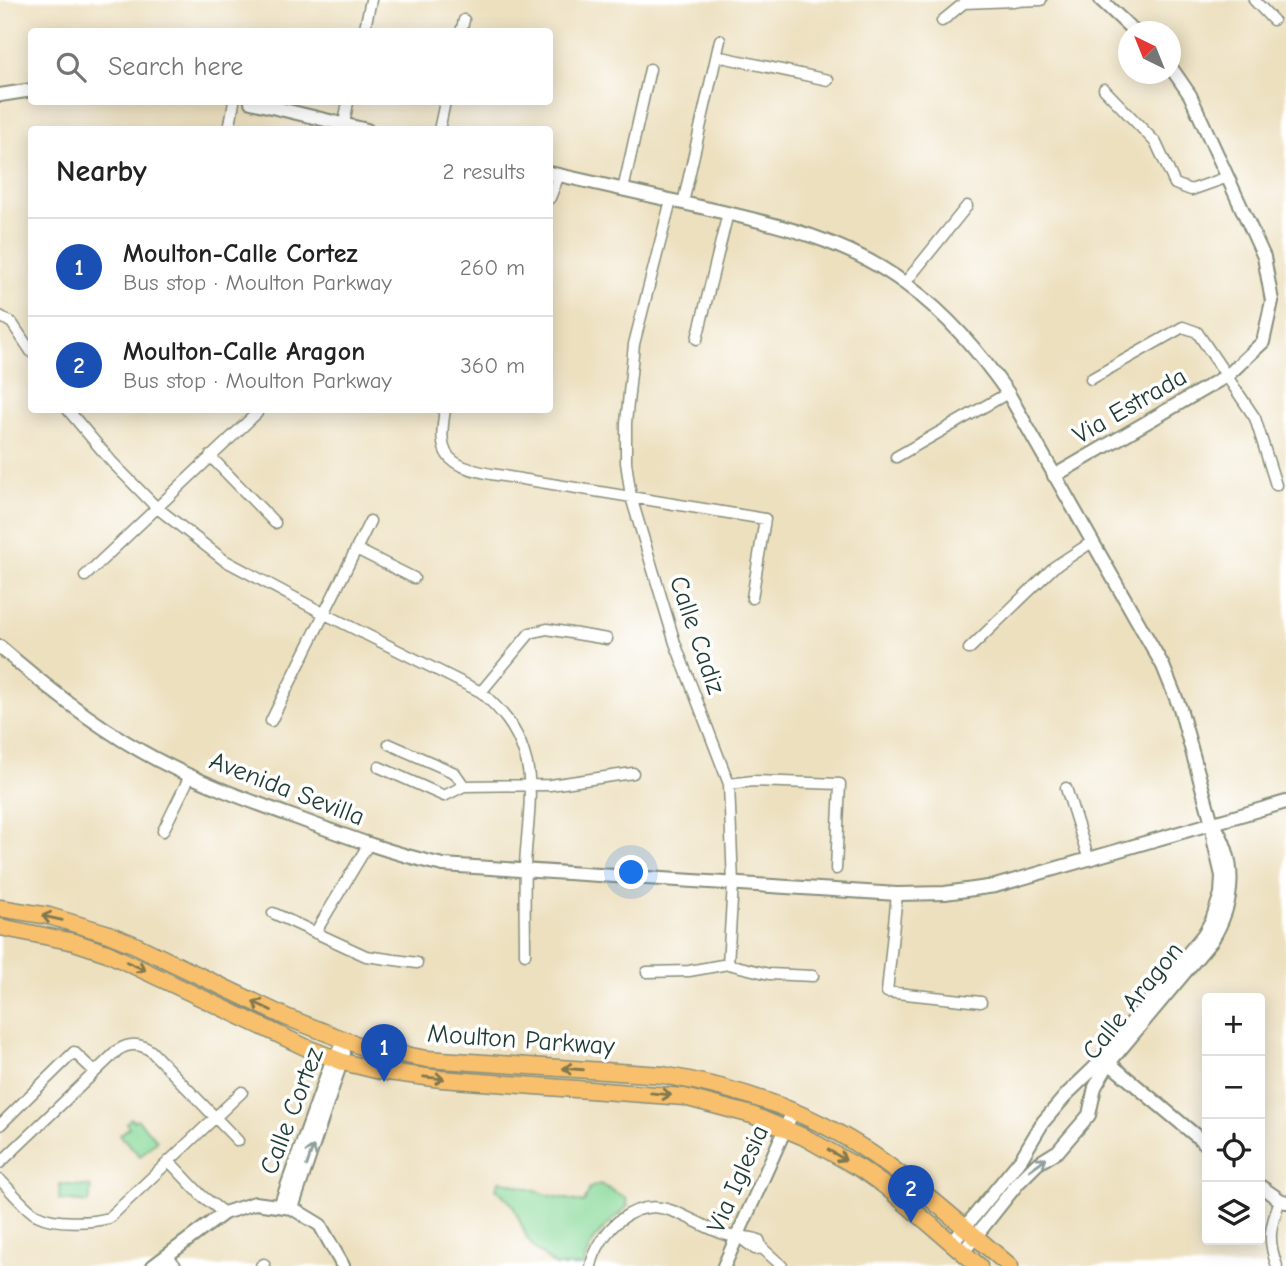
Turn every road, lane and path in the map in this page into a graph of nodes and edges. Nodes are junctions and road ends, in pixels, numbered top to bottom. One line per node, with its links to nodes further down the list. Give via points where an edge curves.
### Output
1 (371, 0): 9 (street)
2 (1041, 0): 7 (street, via 964,3)
3 (1254, 0): 6 (street)
4 (1110, 3): 8 (street)
5 (464, 20): 10 (street)
6 (1273, 20)
7 (942, 21)
8 (1126, 21)
9 (365, 28)
10 (462, 28)
11 (720, 40): 12 (street)
12 (717, 56): 14 (street); 30 (street)
13 (650, 69): 29 (street)
14 (828, 80)
15 (1181, 81): 28 (street, Via Estrada)
16 (1104, 89): 28 (street, via 1156,143 1175,184 1191,190)
17 (28, 91): 18 (street)
18 (0, 95)
19 (233, 105): 24 (street)
20 (264, 105): 23 (street)
21 (347, 105): 23 (street)
22 (444, 105): 26 (street)
23 (344, 124): 25 (street)
24 (230, 126)
25 (352, 126)
26 (440, 126)
27 (554, 174): 29 (street, Calle Aragon)
28 (1228, 177): 37 (street, Via Estrada, via 1264,257 1272,301 1263,342)
29 (622, 190): 30 (street, Calle Aragon)
30 (677, 202): 32 (street, Calle Aragon); 47 (street, Calle Cadiz, via 634,344 626,462)
31 (967, 206): 33 (street)
32 (728, 214): 33 (street, Calle Aragon, via 791,228 844,248); 35 (street)
33 (905, 283): 39 (street, Calle Aragon, via 963,335)
34 (0, 316): 36 (street, via 12,323)
35 (697, 339)
36 (28, 347)
37 (1228, 376): 38 (street, Via Estrada, via 1197,332 1184,327); 45 (street, Via Estrada); 46 (street, Via Estrada, via 1255,418)
38 (1091, 380)
39 (1008, 393): 44 (street); 45 (street, Calle Aragon)
40 (71, 413): 48 (street)
41 (445, 413): 47 (street, via 444,450 455,464)
42 (257, 414): 43 (street)
43 (210, 456): 48 (street); 50 (street)
44 (897, 457)
45 (1054, 476): 51 (street, Calle Aragon)
46 (1276, 485)
47 (631, 497): 55 (street, via 765,519); 67 (street, Calle Cadiz, via 675,643)
48 (156, 507): 53 (street); 56 (street, via 224,560)
49 (370, 522): 52 (street)
50 (275, 523)
51 (1092, 542): 59 (street, via 1054,567); 71 (street, Calle Aragon, via 1163,666 1180,708)
52 (356, 549): 54 (street); 56 (street)
53 (85, 576)
54 (414, 578)
55 (751, 598)
56 (323, 613): 60 (street); 61 (street)
57 (607, 639): 60 (street, via 547,629 530,633)
58 (0, 647): 65 (street, Avenida Sevilla, via 95,723)
59 (969, 649)
60 (481, 692): 66 (street, via 514,727)
61 (271, 721)
62 (389, 744): 68 (street, via 455,773)
63 (379, 767): 68 (street, via 444,796)
64 (633, 773): 66 (street)
65 (190, 776): 72 (street, Avenida Sevilla); 73 (street, Avenida Sevilla)
66 (529, 785): 68 (street); 76 (street)
67 (729, 785): 75 (street, via 752,781 840,784); 77 (street, Calle Cadiz)
68 (464, 786)
69 (1066, 788): 74 (street)
70 (1286, 802): 71 (street, Avenida Sevilla)
71 (1212, 823): 74 (street, Avenida Sevilla); 91 (street, Calle Aragon, via 1223,839 1231,872 1230,900 1220,926)
72 (163, 831)
73 (368, 845): 76 (street, Avenida Sevilla, via 443,864); 82 (street, Avenida Sevilla)
74 (1089, 860): 78 (street, Avenida Sevilla, via 995,886)
75 (836, 869)
76 (525, 871): 77 (street, Avenida Sevilla); 83 (street)
77 (733, 884): 78 (street, Avenida Sevilla); 85 (street)
78 (897, 894): 88 (street, via 887,992)
79 (0, 908): 89 (main road, Moulton Parkway, one-way to 79, via 106,933)
80 (273, 913): 82 (street)
81 (0, 927): 90 (main road, Moulton Parkway, one-way to 90, via 107,953)
82 (315, 933): 84 (street, via 366,956)
83 (525, 954)
84 (417, 963)
85 (728, 964): 86 (street); 87 (street, via 769,974)
86 (647, 972)
87 (813, 976)
88 (981, 1002)
89 (346, 1042): 90 (street, Calle Cortez); 94 (main road, Moulton Parkway, one-way to 89, via 739,1091 663,1075 427,1059)
90 (338, 1060): 97 (main road, Moulton Parkway, one-way to 97, via 441,1079 684,1097); 105 (street, Calle Cortez)
91 (1106, 1060): 99 (street); 107 (street, Calle Aragon, via 1043,1122); 107 (street, Calle Aragon, one-way to 91, via 1037,1164 1058,1151 1089,1115)
92 (95, 1072): 95 (street, via 121,1048 143,1046); 96 (street, via 74,1052); 101 (street)
93 (242, 1092): 95 (street)
94 (793, 1111): 97 (street, Via Iglesia); 107 (main road, Moulton Parkway, via 866,1150)
95 (215, 1117): 98 (street); 100 (street)
96 (0, 1125)
97 (785, 1129): 108 (street, Via Iglesia); 109 (main road, Moulton Parkway, one-way to 109, via 861,1169)
98 (237, 1141)
99 (1202, 1141)
100 (169, 1161): 102 (street, via 109,1218 91,1223 37,1215); 106 (street)
101 (0, 1163)
102 (0, 1180)
103 (1265, 1189): 104 (street)
104 (1283, 1201): 118 (street, via 1271,1225 1270,1248)
105 (286, 1207): 106 (street, via 256,1203); 112 (street, via 320,1225)
106 (223, 1213): 110 (street)
107 (970, 1232): 109 (street, Calle Aragon); 117 (main road, Moulton Parkway)
108 (737, 1236): 113 (street, via 665,1208 643,1208 612,1227); 114 (street, Via Iglesia); 115 (street, via 755,1249 762,1248)
109 (957, 1247): 116 (main road, Moulton Parkway)
110 (172, 1261): 111 (street)
111 (153, 1266)
112 (344, 1266)
113 (591, 1266)
114 (724, 1266)
115 (782, 1266)
116 (979, 1266)
117 (1010, 1266)
118 (1277, 1266)

